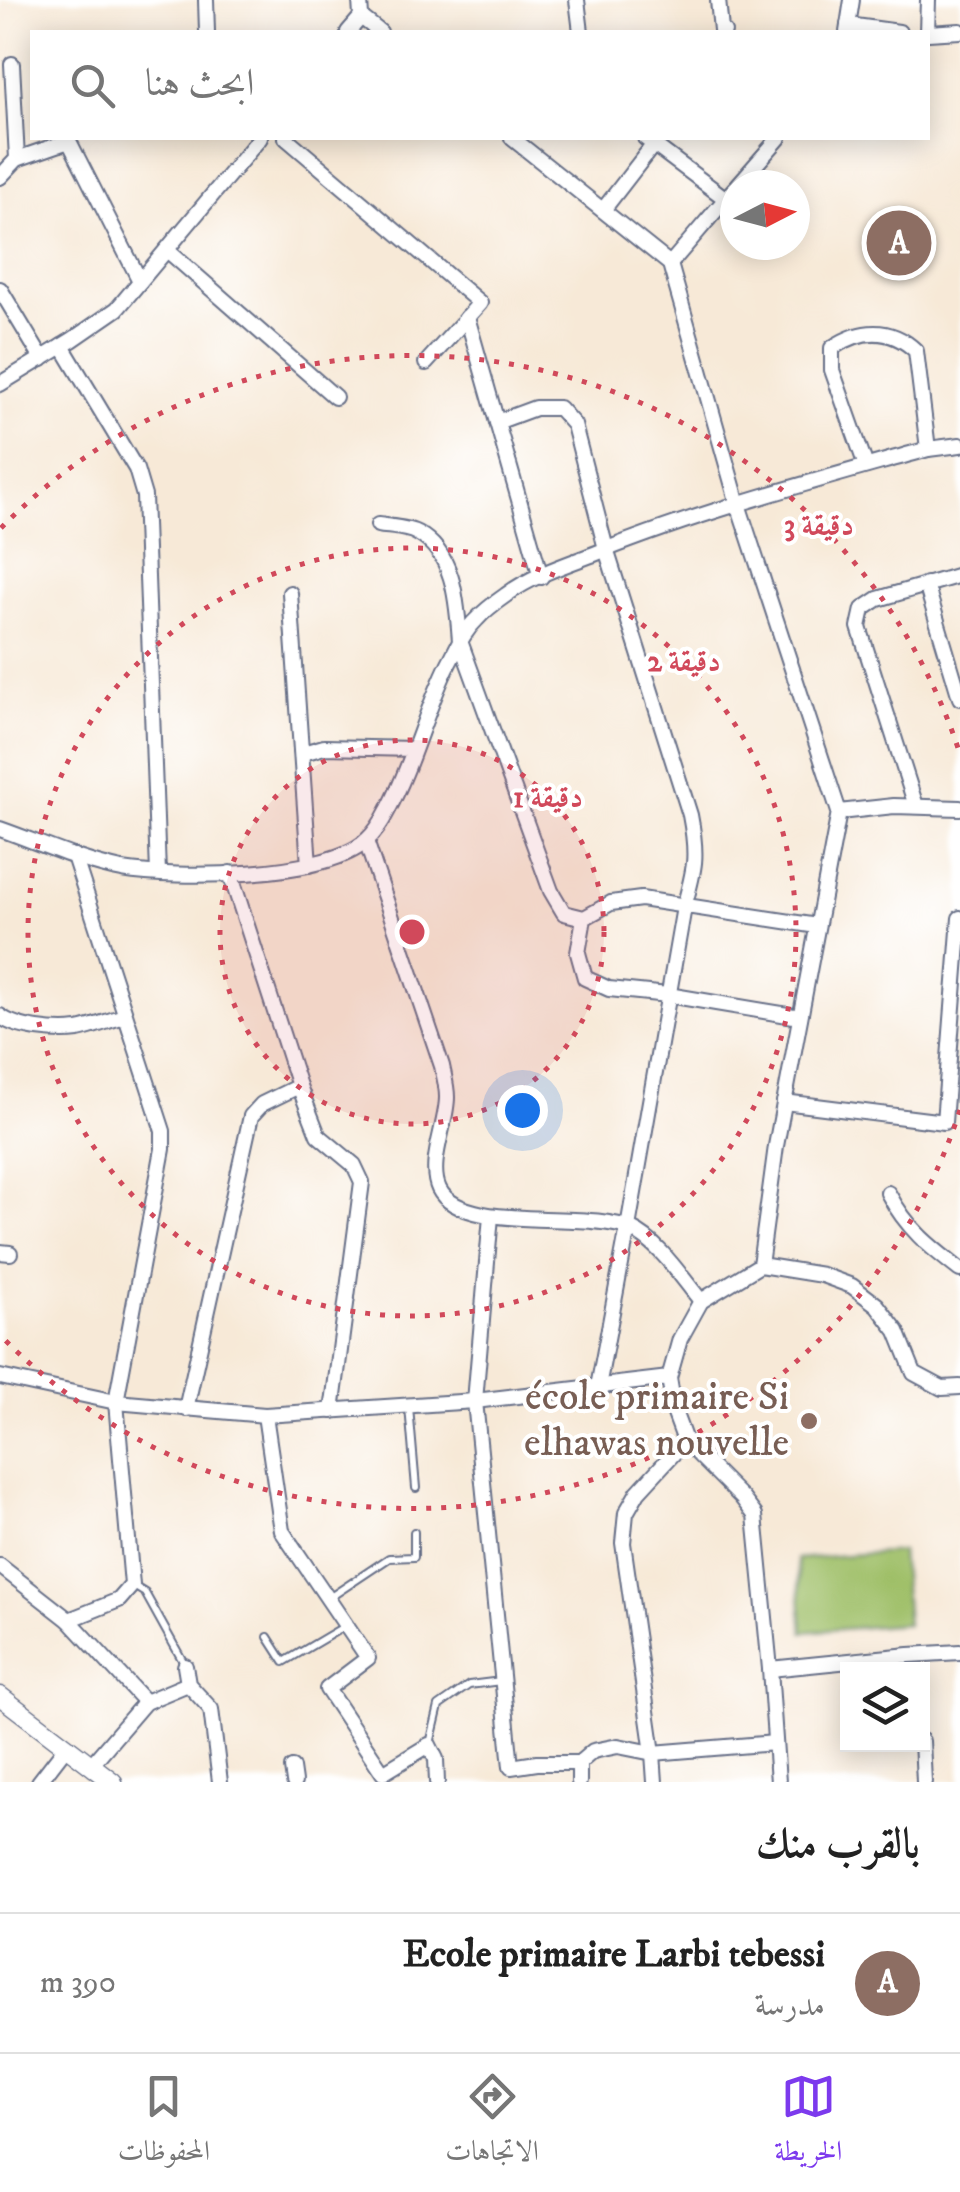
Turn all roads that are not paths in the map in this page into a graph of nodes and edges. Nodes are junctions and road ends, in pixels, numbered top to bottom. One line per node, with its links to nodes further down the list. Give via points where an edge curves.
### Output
1 (206, 0): 9 (street)
2 (360, 0): 7 (street)
3 (577, 0): 12 (street)
4 (718, 0): 13 (street)
5 (852, 0): 8 (street)
6 (928, 0): 14 (street)
7 (361, 17): 10 (street); 11 (street)
8 (848, 29)
9 (207, 30)
10 (350, 30)
11 (377, 30)
12 (581, 30)
13 (720, 30)
14 (927, 30)
15 (960, 31): 16 (street)
16 (930, 33)
17 (12, 64): 23 (street)
18 (255, 140): 29 (street)
19 (288, 140): 33 (street, via 480,303)
20 (514, 140): 28 (street)
21 (777, 140): 24 (street)
22 (650, 141): 26 (street); 28 (street)
23 (18, 159): 25 (street); 31 (street, via 69,141)
24 (751, 170)
25 (0, 177)
26 (720, 183)
27 (720, 206): 30 (street)
28 (602, 210): 30 (street)
29 (166, 250): 31 (street); 38 (street)
30 (670, 264): 43 (street)
31 (140, 282): 34 (street, via 116,309)
32 (0, 289): 35 (street)
33 (467, 318): 36 (street); 39 (street)
34 (62, 346): 35 (street); 62 (street, via 136,469 144,496)
35 (42, 359): 37 (street)
36 (426, 363)
37 (0, 384)
38 (335, 397)
39 (497, 422): 45 (street, via 534,408 559,408 574,425); 47 (street)
40 (960, 445): 41 (street)
41 (928, 450): 42 (street); 42 (street, via 916,351 890,334 851,335 832,348 832,370)
42 (866, 466): 43 (street)
43 (738, 504): 45 (street); 56 (street)
44 (378, 525): 50 (street, via 416,532 441,552 457,596)
45 (606, 550): 47 (street); 63 (street, via 690,815 695,867)
46 (960, 574): 48 (street)
47 (540, 577): 50 (street, via 509,592)
48 (926, 584): 51 (street); 54 (street, via 878,599 863,609 859,627)
49 (290, 593): 53 (street)
50 (460, 640): 52 (street); 64 (street, via 551,891 564,913)
51 (960, 698)
52 (414, 749): 53 (street, via 324,747); 58 (street)
53 (302, 753): 60 (street)
54 (916, 806): 55 (street); 56 (street)
55 (960, 808)
56 (838, 812): 66 (street)
57 (0, 829): 59 (street)
58 (366, 841): 60 (street); 76 (street, via 442,1066 447,1097 435,1171 440,1191)
59 (74, 856): 62 (street); 69 (street)
60 (309, 866): 61 (street)
61 (230, 872): 62 (street); 71 (street)
62 (158, 873)
63 (684, 907): 64 (street, via 641,899); 66 (street); 67 (street)
64 (584, 918): 67 (street, via 578,954 586,978 609,989)
65 (960, 918): 74 (street)
66 (817, 926): 70 (street)
67 (668, 995): 70 (street); 77 (street)
68 (0, 1016): 69 (street, via 38,1029 76,1030)
69 (125, 1016): 86 (street, via 163,1131 163,1150)
70 (800, 1016): 72 (street)
71 (298, 1086): 88 (street, via 251,1116); 89 (street, via 318,1135 354,1165 362,1182)
72 (784, 1102): 74 (street); 78 (street)
73 (960, 1121): 74 (street)
74 (944, 1122)
75 (888, 1193): 79 (street, via 920,1239)
76 (491, 1216): 77 (street); 85 (street)
77 (628, 1227): 80 (street, via 648,1239); 83 (street)
78 (760, 1264): 80 (street); 84 (street, via 852,1286 897,1331 914,1373 942,1388)
79 (960, 1270)
80 (701, 1301): 82 (street)
81 (0, 1377): 86 (street)
82 (668, 1378): 83 (street); 91 (street)
83 (598, 1387): 85 (street)
84 (960, 1387)
85 (475, 1401): 87 (street); 105 (street)
86 (116, 1402): 88 (street); 95 (street)
87 (409, 1406): 89 (street); 92 (lane)
88 (186, 1408): 90 (street)
89 (332, 1411): 90 (street)
90 (265, 1415): 96 (street, via 282,1531)
91 (685, 1441): 104 (street, via 755,1516); 113 (street, via 638,1492 624,1528)
92 (416, 1488)
93 (414, 1532): 96 (lane, via 414,1558 388,1558)
94 (0, 1566): 97 (street)
95 (132, 1585): 97 (street, via 119,1600); 102 (lane, via 145,1593)
96 (328, 1598): 98 (street)
97 (69, 1620): 108 (street)
98 (346, 1626): 99 (lane, via 284,1662); 110 (street, via 368,1658 327,1689 383,1773)
99 (268, 1637)
100 (960, 1652): 101 (street)
101 (911, 1662)
102 (185, 1666): 106 (street)
103 (840, 1666): 104 (street)
104 (770, 1669): 109 (street)
105 (502, 1681): 110 (lane, via 469,1685 440,1706); 116 (street)
106 (188, 1684): 108 (street); 119 (street, via 211,1709)
107 (0, 1696): 111 (street)
108 (145, 1702): 115 (street)
109 (776, 1744): 113 (street); 123 (street)
110 (429, 1745): 120 (street)
111 (66, 1747): 115 (street); 117 (street)
112 (922, 1752): 124 (street)
113 (653, 1753): 114 (street, via 618,1746 593,1751); 122 (street)
114 (579, 1763): 116 (street, via 537,1763); 121 (street)
115 (91, 1765): 118 (street)
116 (511, 1775)
117 (39, 1782)
118 (113, 1782)
119 (220, 1782)
120 (437, 1782)
121 (579, 1782)
122 (655, 1782)
123 (778, 1782)
124 (924, 1782)

